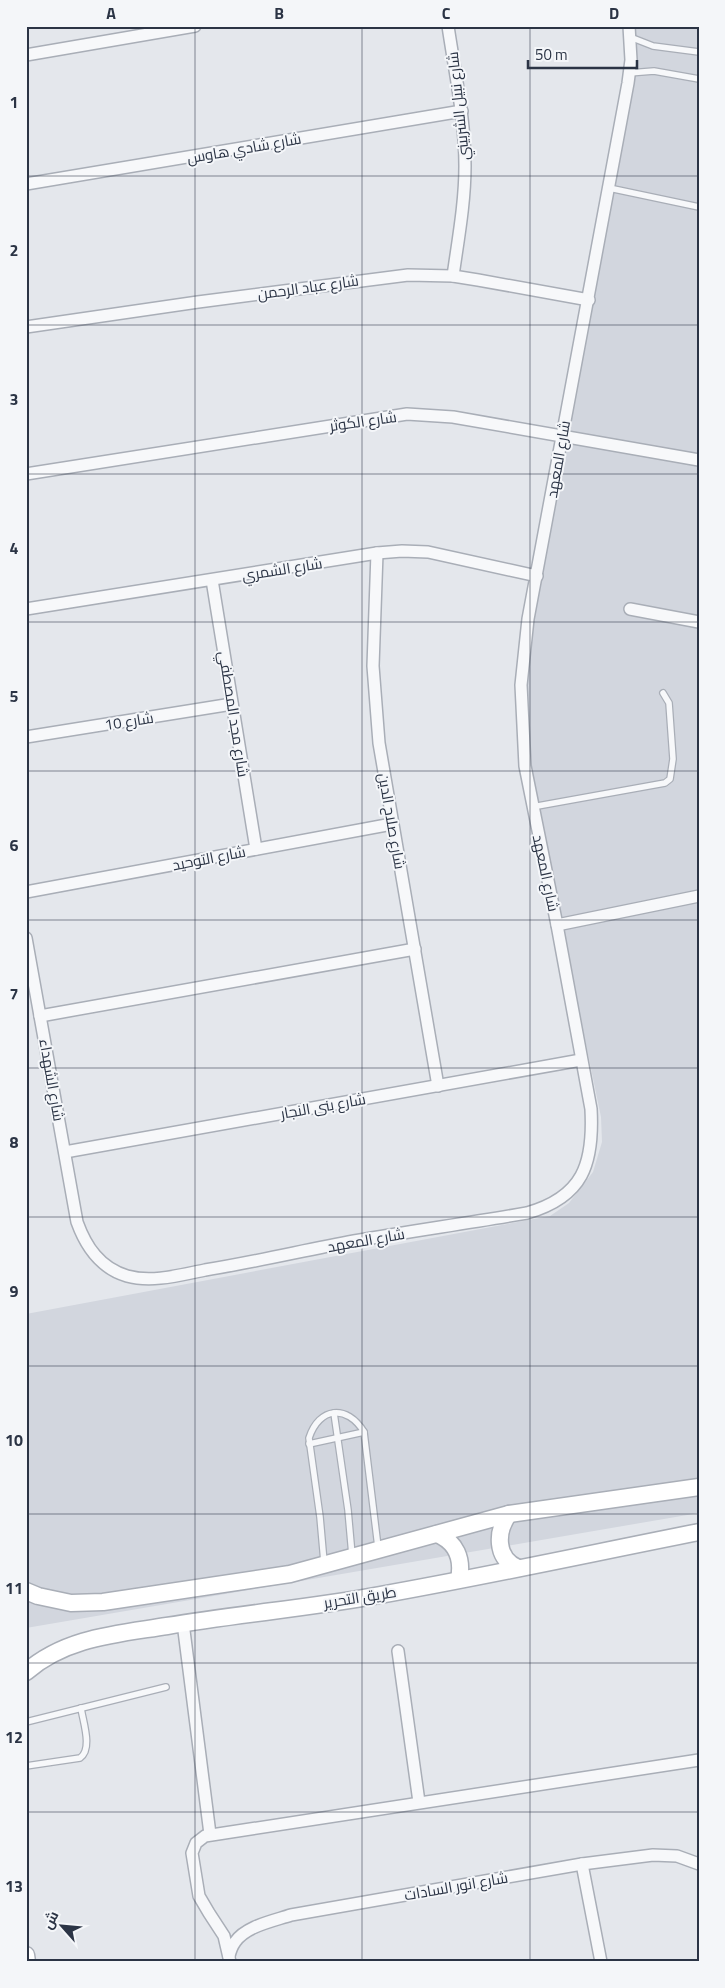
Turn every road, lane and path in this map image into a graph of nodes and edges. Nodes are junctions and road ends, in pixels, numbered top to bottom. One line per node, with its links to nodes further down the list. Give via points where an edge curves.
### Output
1 (195, 26): 5 (street)
2 (448, 26): 8 (street, شارع نبيل الشربيني)
3 (629, 31): 4 (lane, via 653,46); 6 (street, شارع المعهد)
4 (699, 52)
5 (26, 55)
6 (629, 73): 7 (lane, via 654,71); 10 (street, شارع المعهد)
7 (699, 79)
8 (462, 111): 9 (street, شارع شادي هاوس); 12 (street, شارع نبيل الشربيني, via 465,188)
9 (26, 184)
10 (609, 188): 11 (lane); 13 (street, شارع المعهد)
11 (699, 207)
12 (453, 276): 13 (street, شارع عباد الرحمن); 14 (street, شارع عباد الرحمن, via 386,276)
13 (589, 300): 15 (street, شارع المعهد)
14 (26, 327)
15 (562, 437): 16 (street, شارع الكوثر); 17 (street, شارع الكوثر, via 453,417 407,414); 19 (street, شارع المعهد)
16 (699, 460)
17 (26, 474)
18 (377, 553): 19 (street, شارع الشمري, via 428,552); 20 (street, شارع الشمري); 28 (street, شارع صلاح الدين, via 375,702 378,743)
19 (537, 576): 27 (street, شارع المعهد, via 528,619 521,685 525,766)
20 (212, 580): 21 (street, شارع الشمري); 25 (street, شارع مجد المصطفي)
21 (26, 608)
22 (630, 609): 23 (street)
23 (699, 622)
24 (663, 693): 27 (lane, via 669,703 673,759 670,779 665,783)
25 (232, 704): 26 (street, شارع 10); 29 (street, شارع مجد المصطفي)
26 (26, 737)
27 (532, 807): 32 (street, شارع المعهد)
28 (392, 824): 29 (street, شارع التوحيد); 34 (street, شارع صلاح الدين)
29 (256, 849): 30 (street, شارع التوحيد)
30 (26, 892)
31 (699, 896): 32 (street)
32 (557, 925): 36 (street, شارع المعهد)
33 (26, 938): 35 (street, شارع الشهداء)
34 (415, 949): 35 (street); 37 (street, شارع صلاح الدين)
35 (40, 1016): 38 (street, شارع الشهداء)
36 (581, 1060): 37 (street, شارع بنى النجار); 39 (street, شارع المعهد, via 591,1109 590,1153 574,1186 545,1208 249,1263 144,1279 109,1268 94,1255)
37 (438, 1086): 38 (street, شارع بنى النجار)
38 (65, 1152): 39 (street, شارع الشهداء)
39 (77, 1222)
40 (334, 1412): 41 (lane, via 346,1414 357,1421); 42 (lane); 43 (lane, via 312,1426)
41 (364, 1432): 42 (lane); 48 (lane)
42 (338, 1438): 43 (lane); 49 (lane)
43 (309, 1444): 50 (lane)
44 (699, 1487): 45 (street)
45 (509, 1514): 47 (street); 51 (street, via 500,1533 500,1547 507,1560)
46 (699, 1532): 51 (street, طريق التحرير)
47 (437, 1534): 48 (street); 52 (street, via 447,1538 456,1550 461,1565)
48 (379, 1550): 49 (street)
49 (352, 1557): 50 (street)
50 (324, 1564): 53 (street, via 290,1574 103,1602 71,1603)
51 (518, 1568): 52 (street, طريق التحرير)
52 (459, 1579): 54 (street, طريق التحرير, via 379,1596)
53 (26, 1591)
54 (184, 1623): 56 (street, طريق التحرير, via 90,1638 46,1657); 63 (street)
55 (398, 1651): 62 (street)
56 (26, 1672)
57 (166, 1687): 58 (lane)
58 (81, 1708): 59 (lane); 61 (lane, via 87,1746 84,1754 80,1758)
59 (26, 1722)
60 (699, 1760): 62 (street)
61 (26, 1766)
62 (419, 1802): 63 (street)
63 (210, 1834): 67 (street, via 196,1843 192,1853 199,1896 224,1936)
64 (582, 1864): 65 (street, شارع انور السادات, via 653,1855 677,1856); 67 (street, شارع انور السادات, via 291,1915 242,1935 234,1943); 69 (street)
65 (699, 1864)
66 (26, 1955): 68 (street)
67 (229, 1959)
68 (27, 1962)
69 (601, 1962)

